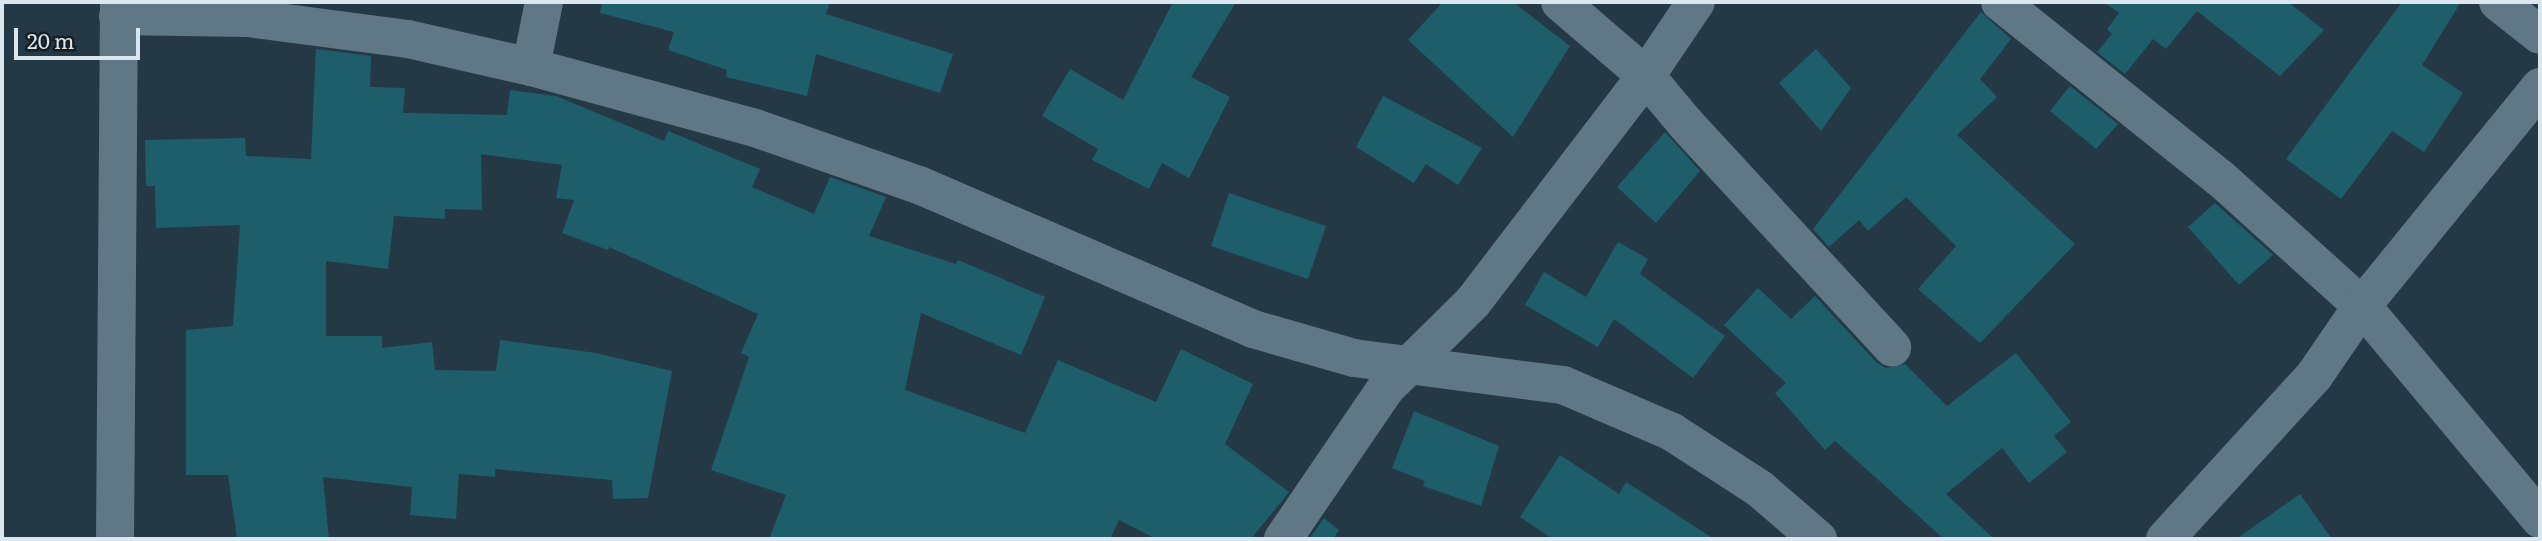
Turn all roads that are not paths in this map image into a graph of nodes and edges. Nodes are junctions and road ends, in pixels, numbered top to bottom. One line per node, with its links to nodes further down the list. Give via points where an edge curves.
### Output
1 (544, 2): 8 (street)
2 (1560, 2): 9 (street)
3 (1696, 2): 9 (street)
4 (2000, 2): 11 (street, via 2220,178)
5 (2498, 2): 7 (street)
6 (119, 9): 8 (street, via 248,18 408,39); 15 (street)
7 (2540, 35)
8 (531, 66): 13 (street, via 755,128 919,185 1254,329 1354,358)
9 (1646, 75): 12 (street); 13 (street, via 1473,302)
10 (2540, 87): 11 (street)
11 (2362, 306): 14 (street); 18 (street, via 2314,376)
12 (1892, 346)
13 (1410, 365): 16 (street, via 1386,388); 17 (street, via 1474,370 1575,391 1672,432 1760,489)
14 (2540, 519)
15 (115, 539)
16 (1283, 539)
17 (1818, 539)
18 (2165, 539)

